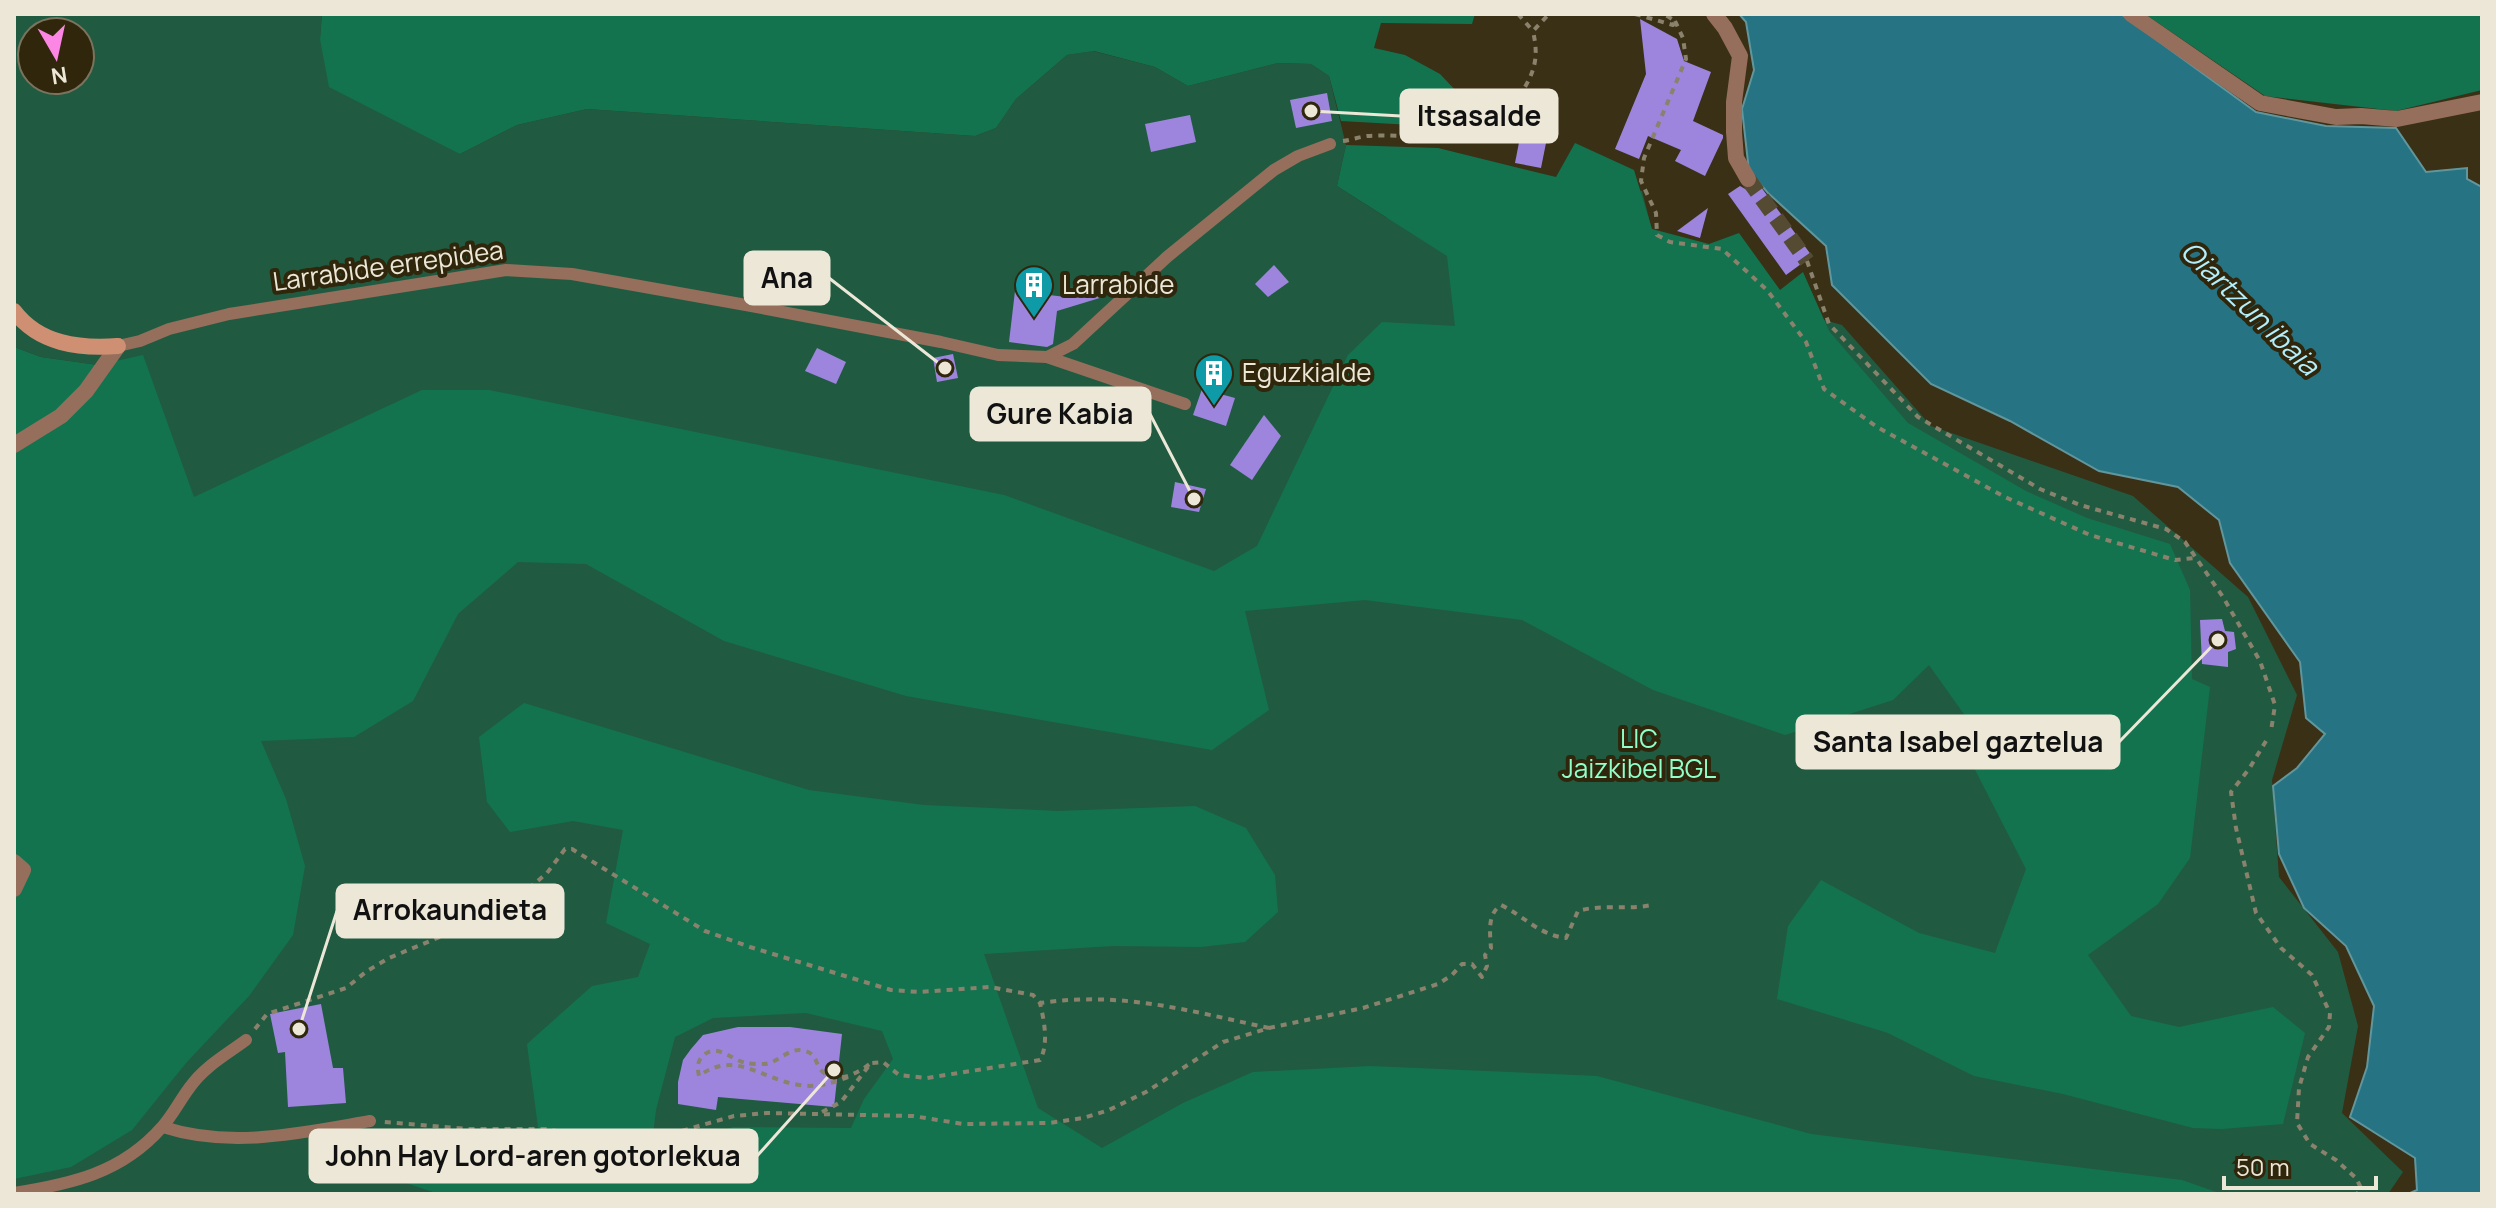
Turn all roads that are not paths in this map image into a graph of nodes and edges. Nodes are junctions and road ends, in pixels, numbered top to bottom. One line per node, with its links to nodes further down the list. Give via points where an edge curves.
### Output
1 (1714, 14): 5 (street, via 1740,56 1734,132 1736,158)
2 (2131, 14): 3 (street, via 2260,103 2336,117 2397,119)
3 (2482, 102)
4 (1330, 144): 8 (lane, via 1274,170 1167,257 1073,344)
5 (1748, 179)
6 (14, 311): 7 (street, Larrabide errepidea, via 34,332 59,342)
7 (118, 346): 8 (lane, Larrabide errepidea, via 229,314 506,270 572,274 998,355); 10 (street, via 61,416)
8 (1047, 357): 9 (lane, Larrabide errepidea)
9 (1185, 404)
10 (14, 445)
11 (14, 862): 12 (street, via 23,870)
12 (14, 889)
13 (246, 1040): 15 (lane, via 217,1058 191,1085)
14 (370, 1121): 15 (lane, via 266,1138 218,1139)
15 (163, 1127): 16 (lane, via 123,1162 87,1178)
16 (14, 1193)

